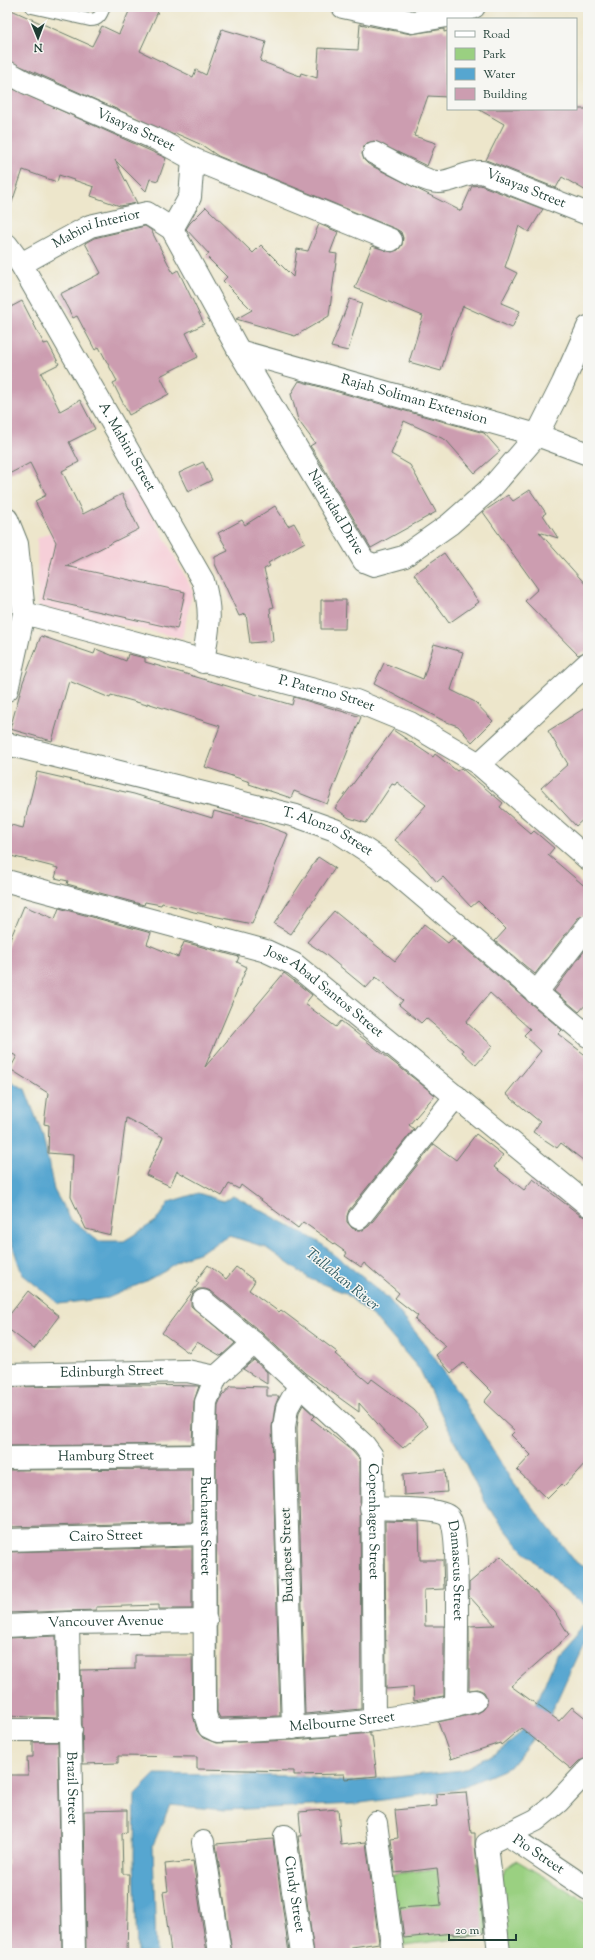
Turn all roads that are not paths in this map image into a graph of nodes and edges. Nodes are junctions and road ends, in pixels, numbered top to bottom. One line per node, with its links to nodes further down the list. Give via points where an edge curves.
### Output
1 (32, 7): 2 (lane, via 90,20 100,17)
2 (104, 7)
3 (343, 7): 4 (street, via 413,22 458,14)
4 (474, 7)
5 (7, 72): 7 (street, Visayas Street, via 158,140)
6 (374, 153): 8 (street, Visayas Street, via 430,181 445,182 468,173 482,172)
7 (193, 159): 9 (street, via 190,197); 10 (street, Visayas Street)
8 (588, 214)
9 (172, 230): 12 (street, Mabini Interior, via 147,213 90,226); 14 (street, Natividad Drive)
10 (391, 240)
11 (7, 244): 12 (street, A. Mabini Street)
12 (21, 264): 19 (street, A. Mabini Street, via 203,581 209,601 210,622)
13 (588, 327): 15 (street, Natividad Drive)
14 (240, 351): 15 (street, Rajah Soliman Extension); 15 (street, Natividad Drive, via 364,561 374,565 403,557 450,524 492,487)
15 (537, 435): 16 (street, Rajah Soliman Extension)
16 (588, 454)
17 (7, 519): 18 (street, via 17,544)
18 (24, 614): 19 (street, P. Paterno Street); 21 (street)
19 (203, 662): 23 (street, P. Paterno Street, via 356,701 410,723)
20 (588, 663): 23 (street)
21 (7, 690)
22 (7, 744): 27 (street, T. Alonzo Street, via 296,816 335,830 378,858)
23 (479, 764): 24 (street, P. Paterno Street)
24 (585, 851)
25 (7, 881): 29 (street, Jose Abad Santos Street, via 266,951 294,964)
26 (588, 926): 27 (street)
27 (536, 993): 28 (street, T. Alonzo Street)
28 (588, 1036)
29 (456, 1096): 30 (street, Jose Abad Santos Street); 31 (street)
30 (588, 1205)
31 (359, 1218)
32 (203, 1300): 33 (street, Copenhagen Street)
33 (254, 1343): 35 (street, Bucharest Street); 36 (street, Copenhagen Street)
34 (7, 1375): 35 (street, Edinburgh Street, via 187,1371)
35 (216, 1378): 37 (street, Bucharest Street, via 206,1402)
36 (299, 1386): 39 (street, Copenhagen Street, via 364,1445 372,1456); 48 (street, Budapest Street, via 287,1408 284,1427)
37 (204, 1456): 38 (street, Hamburg Street); 40 (street, Bucharest Street)
38 (7, 1458)
39 (371, 1508): 45 (street, Damascus Street, via 440,1511 450,1518 454,1532); 46 (street, Copenhagen Street)
40 (205, 1534): 41 (street, Cairo Street); 42 (street, Bucharest Street)
41 (7, 1540)
42 (206, 1621): 43 (street, Vancouver Avenue); 47 (street, Bucharest Street, via 205,1714)
43 (68, 1623): 44 (street, Vancouver Avenue); 50 (street, Brazil Street)
44 (7, 1626)
45 (466, 1704): 46 (street, Melbourne Street)
46 (374, 1720): 48 (street, Melbourne Street)
47 (209, 1727): 48 (street, Melbourne Street, via 217,1731)
48 (293, 1728)
49 (7, 1730): 50 (street)
50 (71, 1730): 57 (street, Brazil Street)
51 (588, 1770): 53 (street, via 558,1802 536,1820)
52 (376, 1823): 60 (street)
53 (508, 1835): 56 (street, Pio Street); 61 (street, via 487,1844)
54 (284, 1836): 59 (street, Cindy Street)
55 (203, 1842): 58 (street)
56 (588, 1889)
57 (74, 1953)
58 (220, 1953)
59 (302, 1953)
60 (393, 1953)
61 (499, 1953)

